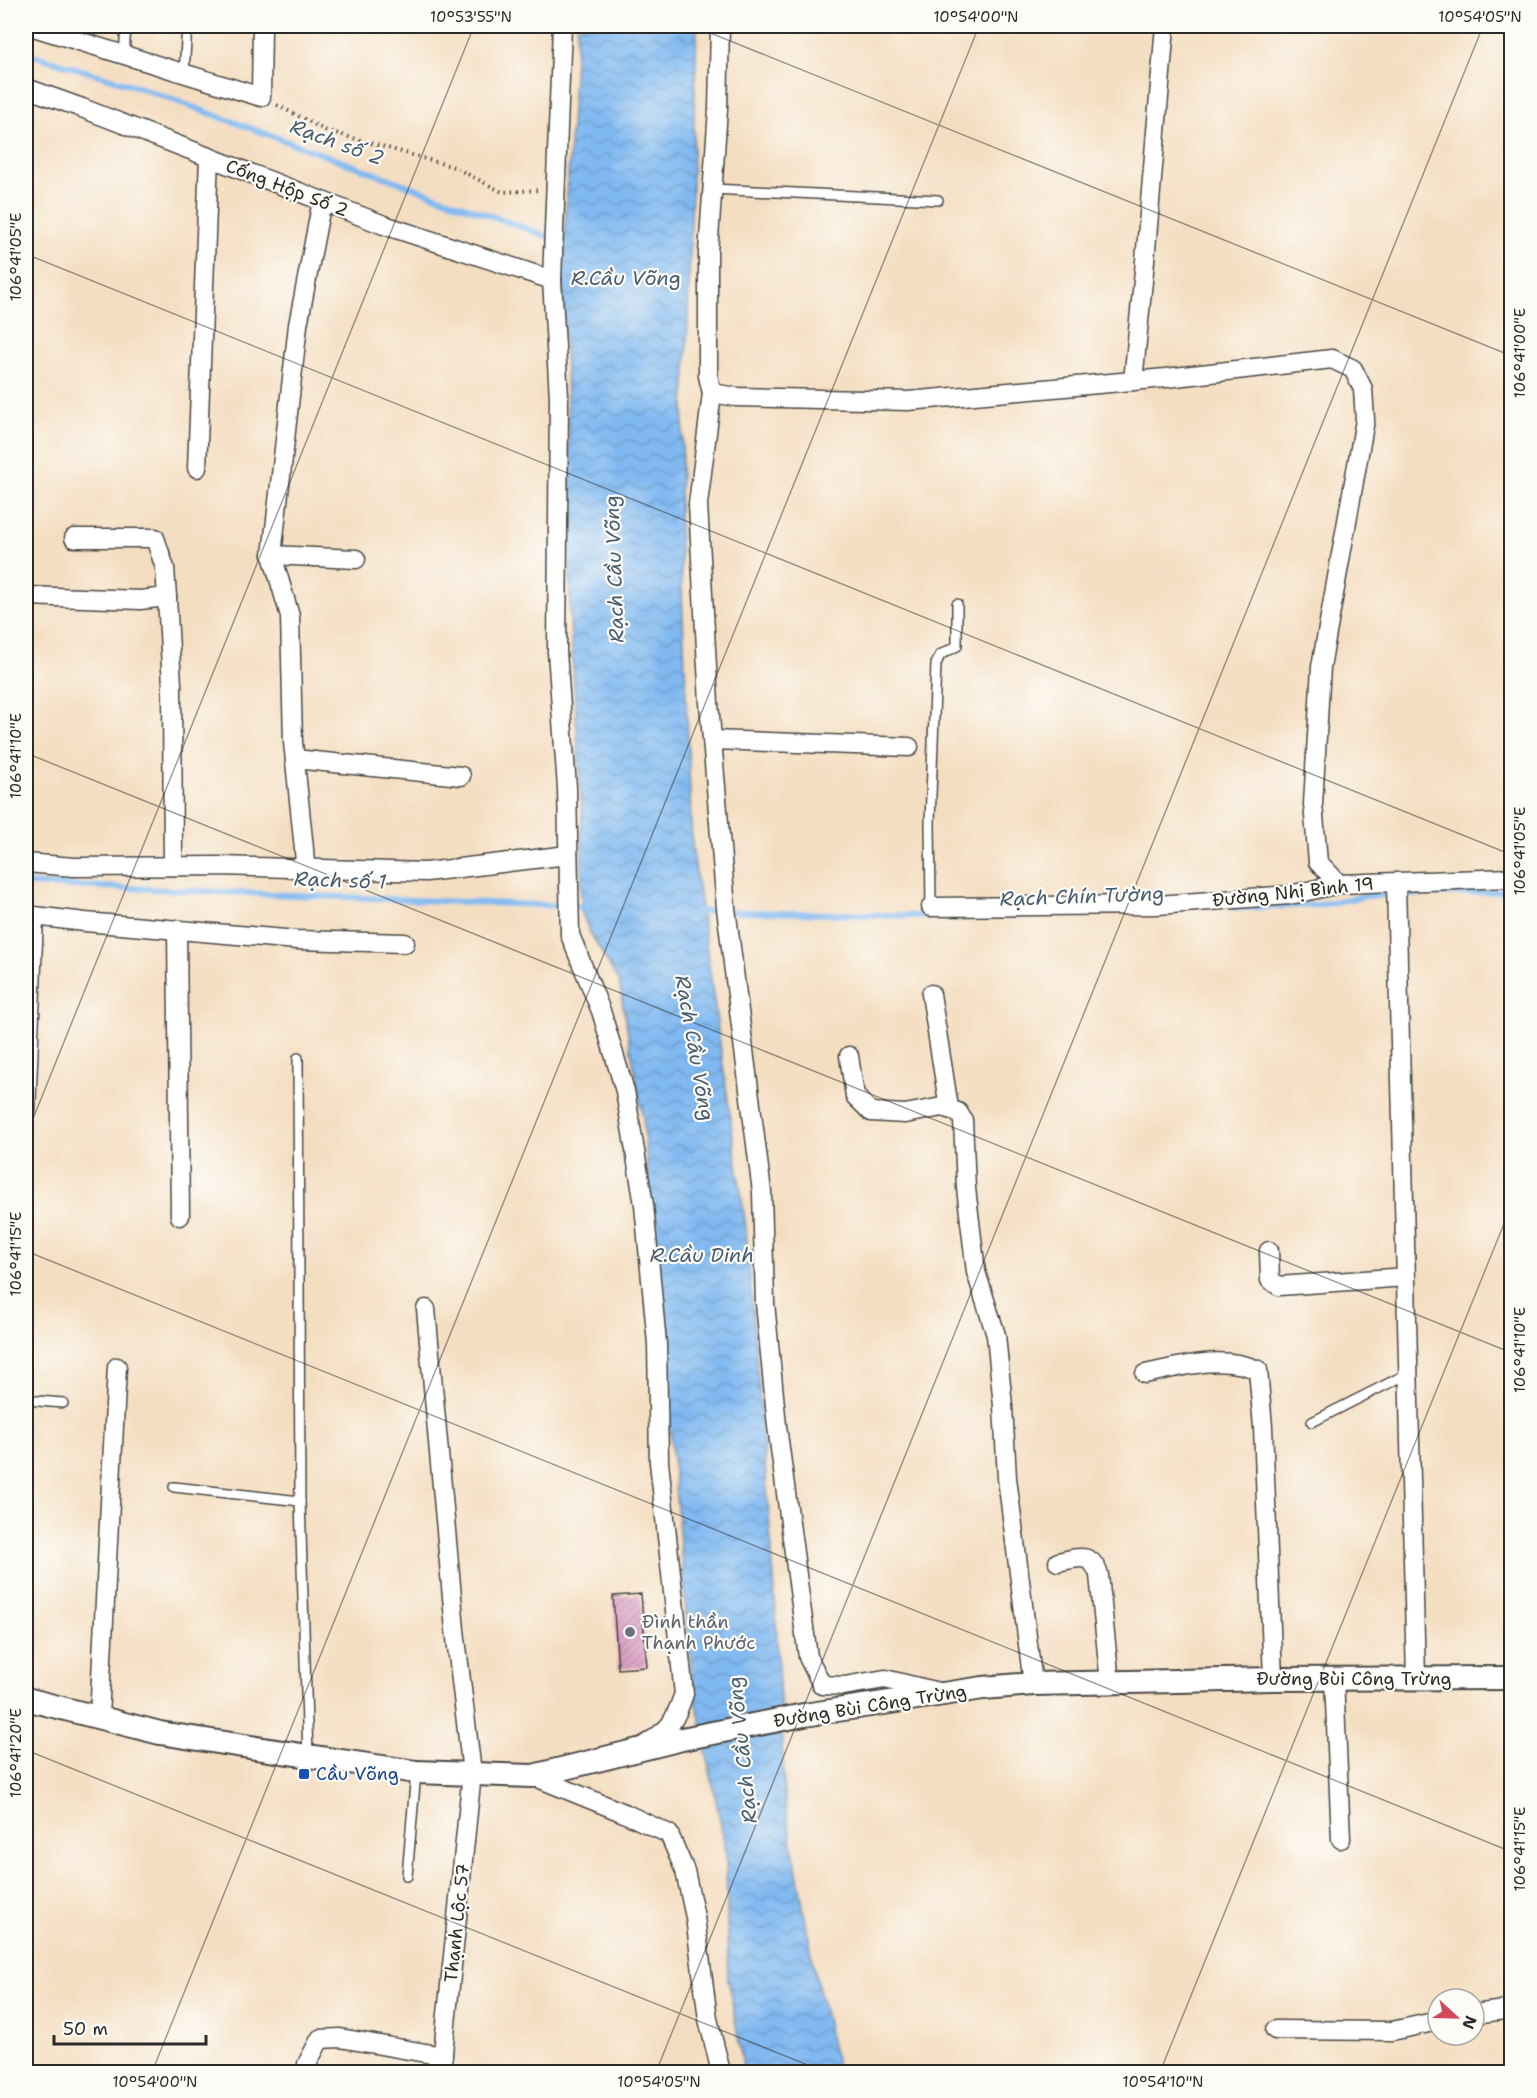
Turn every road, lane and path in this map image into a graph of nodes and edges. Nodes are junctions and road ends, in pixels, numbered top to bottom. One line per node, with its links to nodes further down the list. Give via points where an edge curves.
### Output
1 (31, 26): 8 (street)
2 (126, 26): 8 (lane)
3 (187, 26): 9 (lane)
4 (262, 26): 11 (street)
5 (562, 26): 13 (street)
6 (720, 26): 14 (street)
7 (1165, 26): 18 (street)
8 (124, 54): 9 (street)
9 (184, 73): 11 (street)
10 (26, 88): 12 (street, Cống Hộp Số 2)
11 (261, 97): 13 (path, via 325,130 454,167 502,192)
12 (209, 157): 16 (street, Cống Hộp Số 2); 20 (street)
13 (555, 189): 17 (street)
14 (712, 189): 15 (lane); 19 (street, via 707,309)
15 (938, 200)
16 (322, 201): 17 (street, Cống Hộp Số 2); 22 (street, via 298,325)
17 (552, 280): 31 (street, via 560,397 557,652)
18 (1133, 381): 19 (street, via 908,401 736,397); 36 (street, via 1332,359 1353,369 1362,389 1365,420 1321,667 1313,804 1318,862)
19 (712, 393): 27 (street, via 698,504)
20 (197, 468)
21 (74, 538): 25 (street, via 155,538 165,568)
22 (272, 555): 23 (street); 29 (street, via 290,616)
23 (356, 559)
24 (26, 596): 25 (street, via 140,600)
25 (167, 597): 33 (street, via 172,685)
26 (957, 604): 38 (lane, via 957,646 940,654 936,664)
27 (712, 740): 28 (street); 66 (street, via 727,917 762,1192 765,1303 777,1426 808,1657 822,1684 844,1686 885,1679)
28 (909, 747)
29 (295, 759): 30 (street); 34 (street)
30 (461, 776)
31 (568, 855): 34 (street, via 426,872); 69 (street, via 570,935 601,1011 624,1091 644,1205 657,1344 659,1462 684,1694 667,1730)
32 (26, 863): 33 (street, via 74,867)
33 (173, 866): 34 (street)
34 (304, 867)
35 (1512, 878): 37 (street, Đường Nhị Bình 19)
36 (1339, 884): 37 (street, Đường Nhị Bình 19); 38 (street, Đường Nhị Bình 19, via 1290,896 1158,905)
37 (1396, 884): 49 (street)
38 (931, 907)
39 (30, 915): 40 (street); 46 (street)
40 (177, 930): 41 (street, via 297,940); 47 (street)
41 (405, 943)
42 (931, 994): 45 (street)
43 (849, 1056): 45 (street, via 855,1096 871,1112 905,1114)
44 (298, 1058): 58 (lane)
45 (949, 1108): 65 (street, via 963,1120 976,1272 996,1335 1007,1478)
46 (26, 1112)
47 (180, 1216)
48 (1269, 1251): 49 (street, via 1270,1280 1279,1286)
49 (1406, 1276): 52 (street)
50 (426, 1309): 72 (street, Thạnh Lộc 57)
51 (117, 1366): 68 (street)
52 (1409, 1373): 56 (lane); 63 (street)
53 (1145, 1374): 61 (street, via 1205,1362 1242,1363 1258,1370)
54 (26, 1400): 55 (lane)
55 (63, 1403)
56 (1311, 1422)
57 (174, 1487): 58 (lane)
58 (300, 1501): 70 (lane)
59 (1058, 1562): 64 (street, via 1077,1558 1095,1563)
60 (1512, 1678): 63 (street, Đường Bùi Công Trừng)
61 (1273, 1679): 62 (street, Đường Bùi Công Trừng); 64 (street, Đường Bùi Công Trừng)
62 (1334, 1679): 63 (street, Đường Bùi Công Trừng); 74 (street)
63 (1416, 1679)
64 (1110, 1683): 65 (street, Đường Bùi Công Trừng)
65 (1033, 1684): 66 (street, Đường Bùi Công Trừng)
66 (943, 1694): 69 (street, Đường Bùi Công Trừng, via 804,1715)
67 (26, 1699): 68 (street, Đường Bùi Công Trừng)
68 (99, 1718): 70 (street, Đường Bùi Công Trừng, via 160,1733)
69 (633, 1752): 73 (street, Đường Bùi Công Trừng)
70 (308, 1756): 71 (street, Đường Bùi Công Trừng)
71 (416, 1772): 72 (street, Đường Bùi Công Trừng); 75 (lane)
72 (472, 1773): 73 (street, Đường Bùi Công Trừng); 80 (street, Thạnh Lộc 57)
73 (533, 1776): 82 (street, via 669,1834 685,1871 708,2019)
74 (1341, 1839)
75 (407, 1876)
76 (1512, 2009): 77 (street)
77 (1486, 2012)
78 (1426, 2024): 79 (street, via 1392,2031)
79 (1275, 2031)
80 (442, 2064): 81 (street, via 340,2038 320,2039)
81 (307, 2073)
82 (721, 2073)

